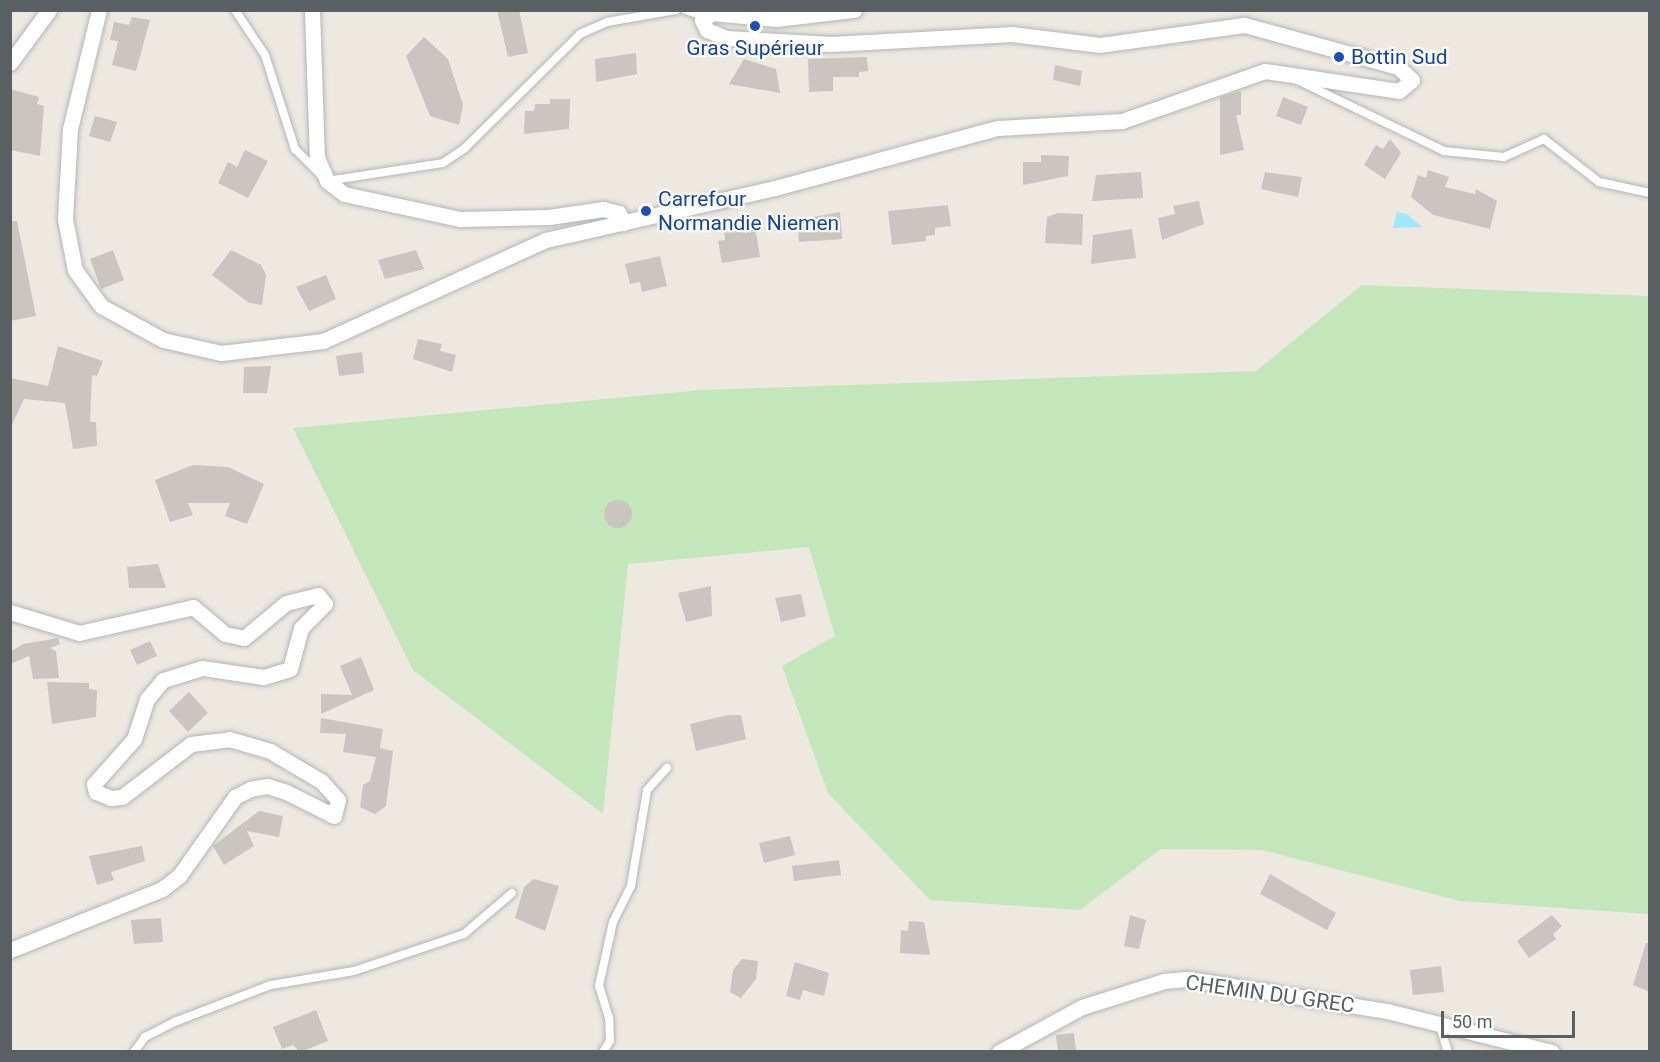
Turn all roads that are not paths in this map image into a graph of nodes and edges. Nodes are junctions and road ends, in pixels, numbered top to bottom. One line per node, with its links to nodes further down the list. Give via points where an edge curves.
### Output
1 (49, 10): 9 (street)
2 (99, 10): 13 (street, via 70,129 65,219 69,245 75,270 101,306 163,340 241,353 323,341 501,257)
3 (235, 10): 11 (lane, via 265,55 295,149)
4 (312, 10): 11 (street, via 317,157)
5 (676, 10): 11 (lane, via 607,22 580,34 465,148 443,163)
6 (685, 10): 8 (lane)
7 (854, 10): 8 (street, via 776,19)
8 (704, 13): 10 (street, via 706,30 726,38 831,44 1012,34 1100,45 1244,25 1398,67 1412,80 1399,91)
9 (10, 63)
10 (1290, 70): 12 (lane, via 1298,83 1374,113 1417,141 1492,158 1544,139 1599,182); 13 (street, via 1236,76 1122,121 998,128)
11 (327, 181): 13 (street, via 344,194 399,210 460,219 549,218 603,209 619,213)
12 (1650, 193)
13 (623, 223)
14 (10, 612): 17 (street, via 79,633 193,607 225,634 244,638 286,603 318,595 325,604 301,628 290,669 263,677 202,668 164,680 147,699 134,739 94,784 96,792 122,797 191,744 208,738 270,751 321,781 338,800 334,816 286,792 267,786 250,789 235,797 179,876 162,889)
15 (667, 768): 20 (lane, via 647,790 631,886 613,922 599,986 609,1018 610,1041)
16 (512, 893): 19 (lane, via 464,934 354,971 271,985 177,1021 145,1037)
17 (10, 950)
18 (1439, 1023): 21 (street, CHEMIN DU GREC, via 1189,979 1164,981 1082,1007); 22 (lane); 23 (street, CHEMIN DU GREC)
19 (134, 1052)
20 (603, 1052)
21 (999, 1052)
22 (1448, 1052)
23 (1552, 1052)

